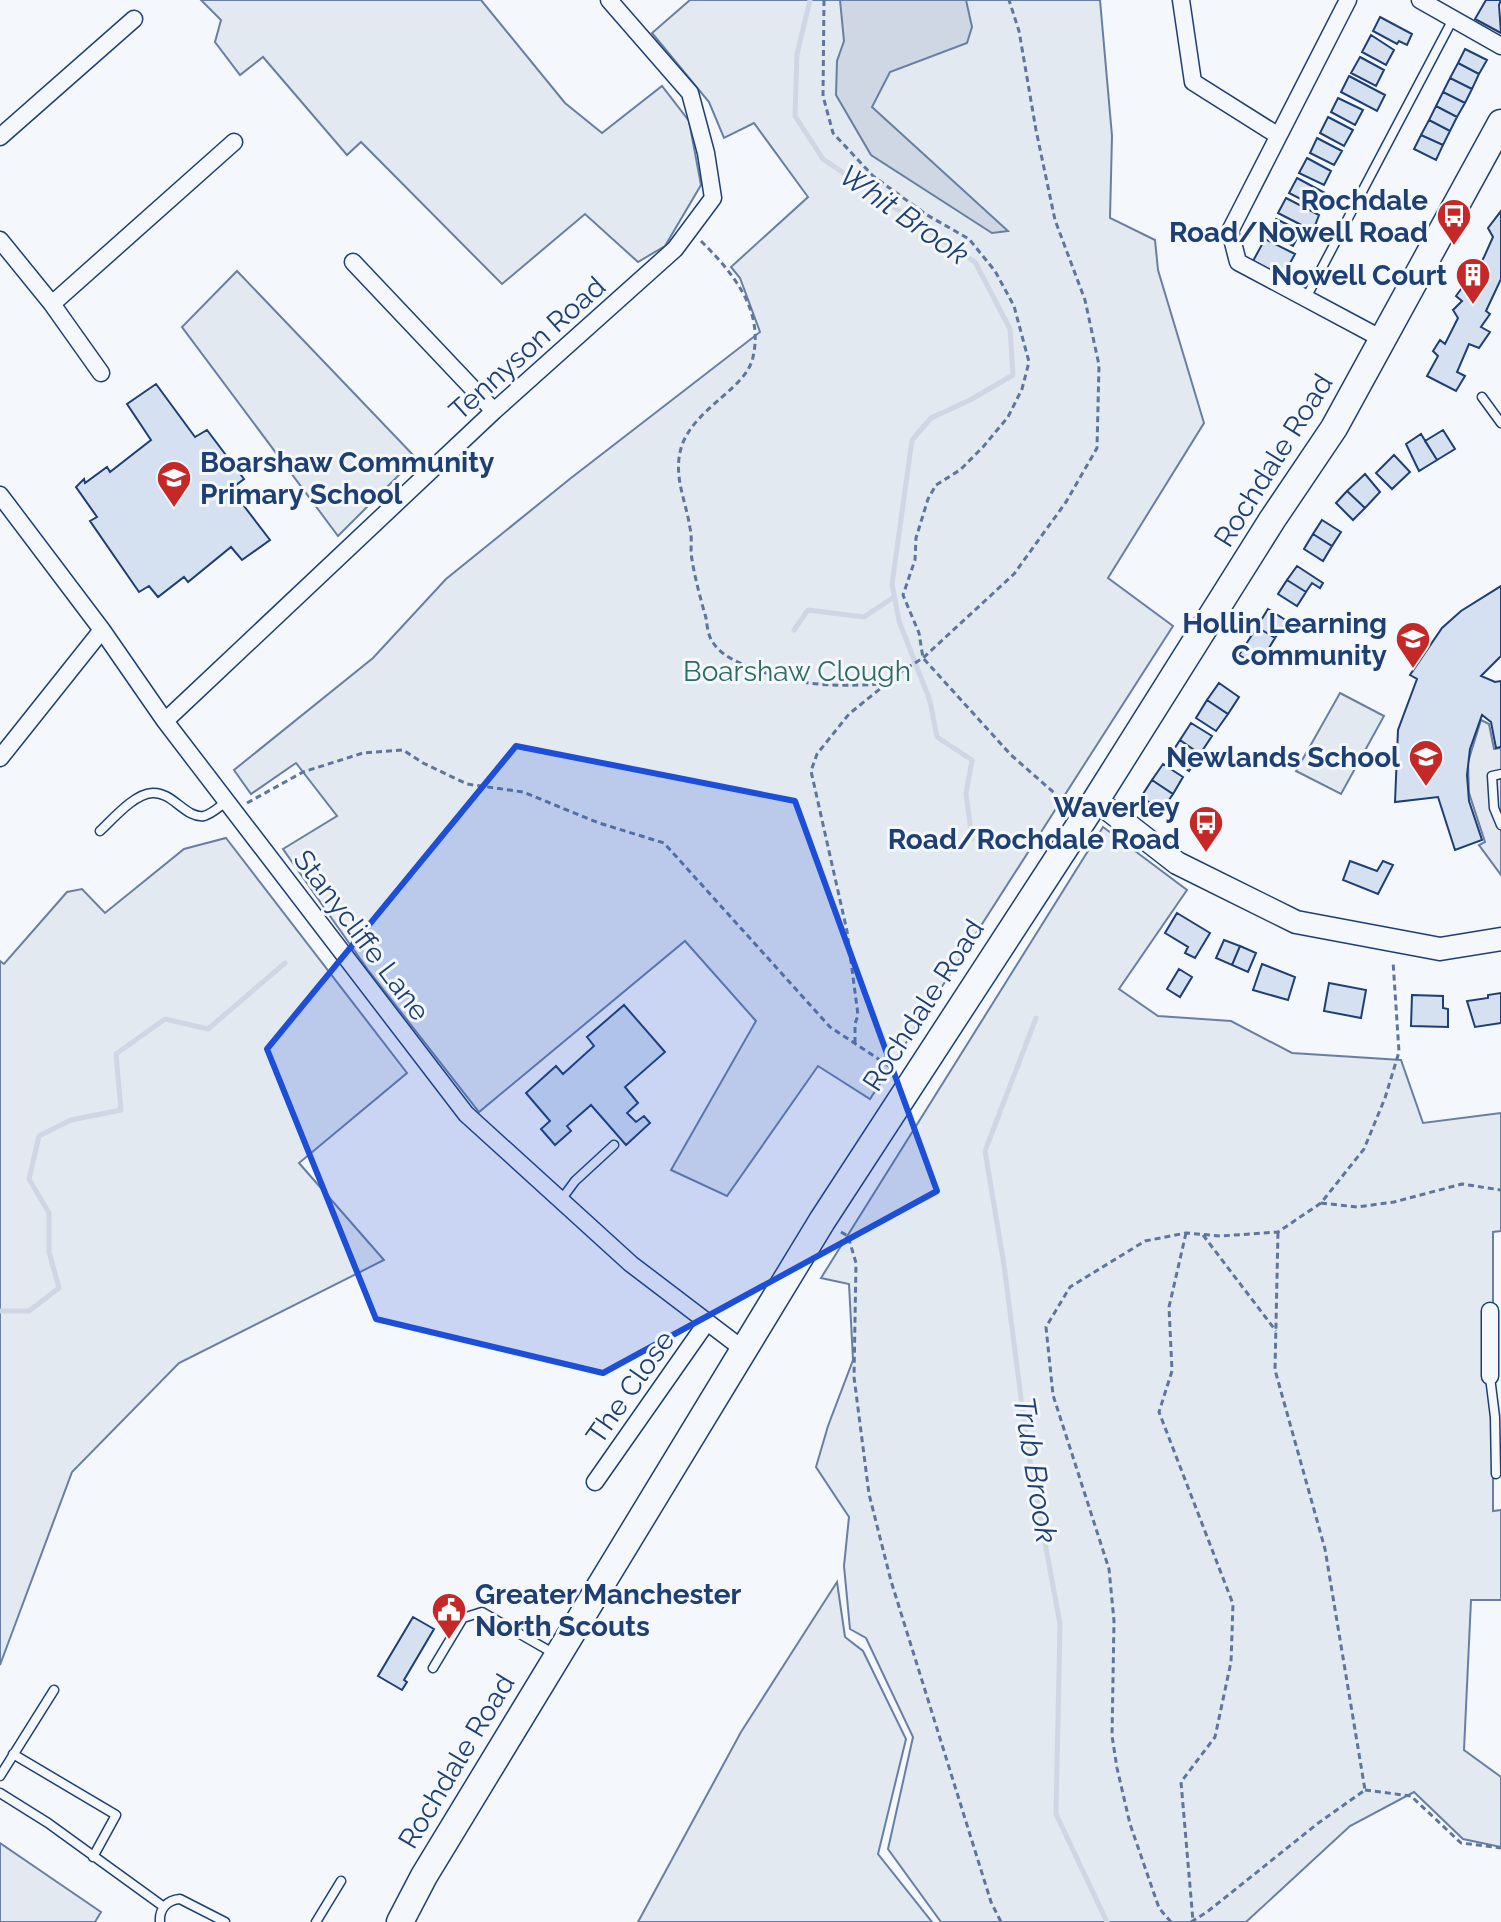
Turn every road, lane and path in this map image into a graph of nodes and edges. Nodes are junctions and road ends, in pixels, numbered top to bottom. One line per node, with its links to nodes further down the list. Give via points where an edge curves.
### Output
1 (609, 0): 14 (street, Tennyson Road, via 690,93 713,198)
2 (824, 0): 26 (path, via 823,96 833,133 873,176 969,239 1014,306 1029,362 1008,417 960,470 936,485 928,499 903,595)
3 (1009, 0): 26 (path, via 1055,220 1085,300 1099,365 1097,448 1014,574)
4 (1181, 0): 11 (street, via 1193,82)
5 (1348, 0): 11 (street)
6 (1420, 0): 8 (street)
7 (134, 19): 12 (street)
8 (1453, 19): 9 (street); 17 (lane)
9 (1501, 46)
10 (1501, 123): 19 (main road, Rochdale Road)
11 (1277, 135): 17 (street, via 1230,231 1238,262)
12 (0, 137)
13 (234, 142): 18 (street)
14 (689, 230): 22 (street, Tennyson Road, via 675,249); 27 (path, via 737,280 754,331 753,358 744,378 707,408 689,431 678,467 711,641 731,660 798,683)
15 (0, 240): 18 (street)
16 (353, 262): 22 (street)
17 (1306, 299): 19 (street)
18 (52, 304): 20 (street)
19 (1384, 340): 32 (main road, Rochdale Road, via 1334,428)
20 (101, 373)
21 (1482, 397): 23 (lane)
22 (494, 411): 28 (street, Tennyson Road)
23 (1501, 423)
24 (0, 495): 25 (street, Stanycliffe Lane)
25 (102, 630): 28 (street, Stanycliffe Lane); 29 (street)
26 (923, 659): 27 (path); 32 (path, via 1011,755)
27 (885, 684): 37 (path, via 849,714 817,754 811,771 847,931 858,1015)
28 (165, 721): 31 (street, Stanycliffe Lane)
29 (0, 758)
30 (1501, 774): 33 (lane, via 1492,776)
31 (230, 806): 34 (lane, via 202,816 149,793); 37 (path, via 303,772 363,753 403,750 467,784 523,792 664,843 830,1027); 41 (street, Stanycliffe Lane, via 466,1114)
32 (1090, 810): 36 (street, via 1177,863 1296,922); 38 (main road, Rochdale Road)
33 (1501, 825)
34 (100, 831)
35 (1501, 939): 36 (street, via 1440,949)
36 (1395, 941): 42 (path, via 1392,978 1399,1052 1364,1149)
37 (855, 1043): 38 (path)
38 (911, 1081): 51 (main road, Rochdale Road)
39 (614, 1145): 41 (lane)
40 (1501, 1190): 42 (path, via 1462,1184 1357,1207)
41 (561, 1200): 48 (street, Stanycliffe Lane, via 631,1264)
42 (1321, 1203): 43 (path)
43 (1278, 1232): 45 (path); 49 (path)
44 (1186, 1233): 45 (path); 71 (path, via 1145,1241 1070,1287 1046,1327 1053,1395 1109,1569 1117,1768 1139,1852 1159,1908); 72 (path, via 1169,1307 1172,1371 1159,1412 1233,1604 1231,1662 1215,1737 1181,1782)
45 (1203, 1235): 49 (path)
46 (848, 1236): 70 (path, via 856,1263 854,1377 869,1494 891,1581)
47 (1490, 1311): 50 (street)
48 (707, 1322): 51 (street, Stanycliffe Lane); 54 (street, The Close)
49 (1276, 1331): 60 (path, via 1275,1370 1325,1549)
50 (1496, 1338): 52 (street)
51 (744, 1350): 55 (main road, Rochdale Road)
52 (1490, 1376): 53 (lane)
53 (1496, 1474)
54 (595, 1482)
55 (557, 1655): 56 (lane, via 482,1612 463,1618); 69 (main road, Rochdale Road)
56 (433, 1668)
57 (54, 1690): 58 (lane)
58 (13, 1754): 59 (lane); 63 (lane, via 116,1815)
59 (0, 1776)
60 (1365, 1790): 62 (path, via 1411,1796 1461,1843); 72 (path)
61 (0, 1793): 63 (lane)
62 (1501, 1848)
63 (93, 1857): 65 (lane)
64 (341, 1881): 68 (lane)
65 (164, 1907): 66 (lane); 67 (lane, via 174,1899 187,1900)
66 (160, 1922)
67 (225, 1922)
68 (316, 1922)
69 (400, 1922)
70 (1001, 1922)
71 (1171, 1922)
72 (1192, 1922)

